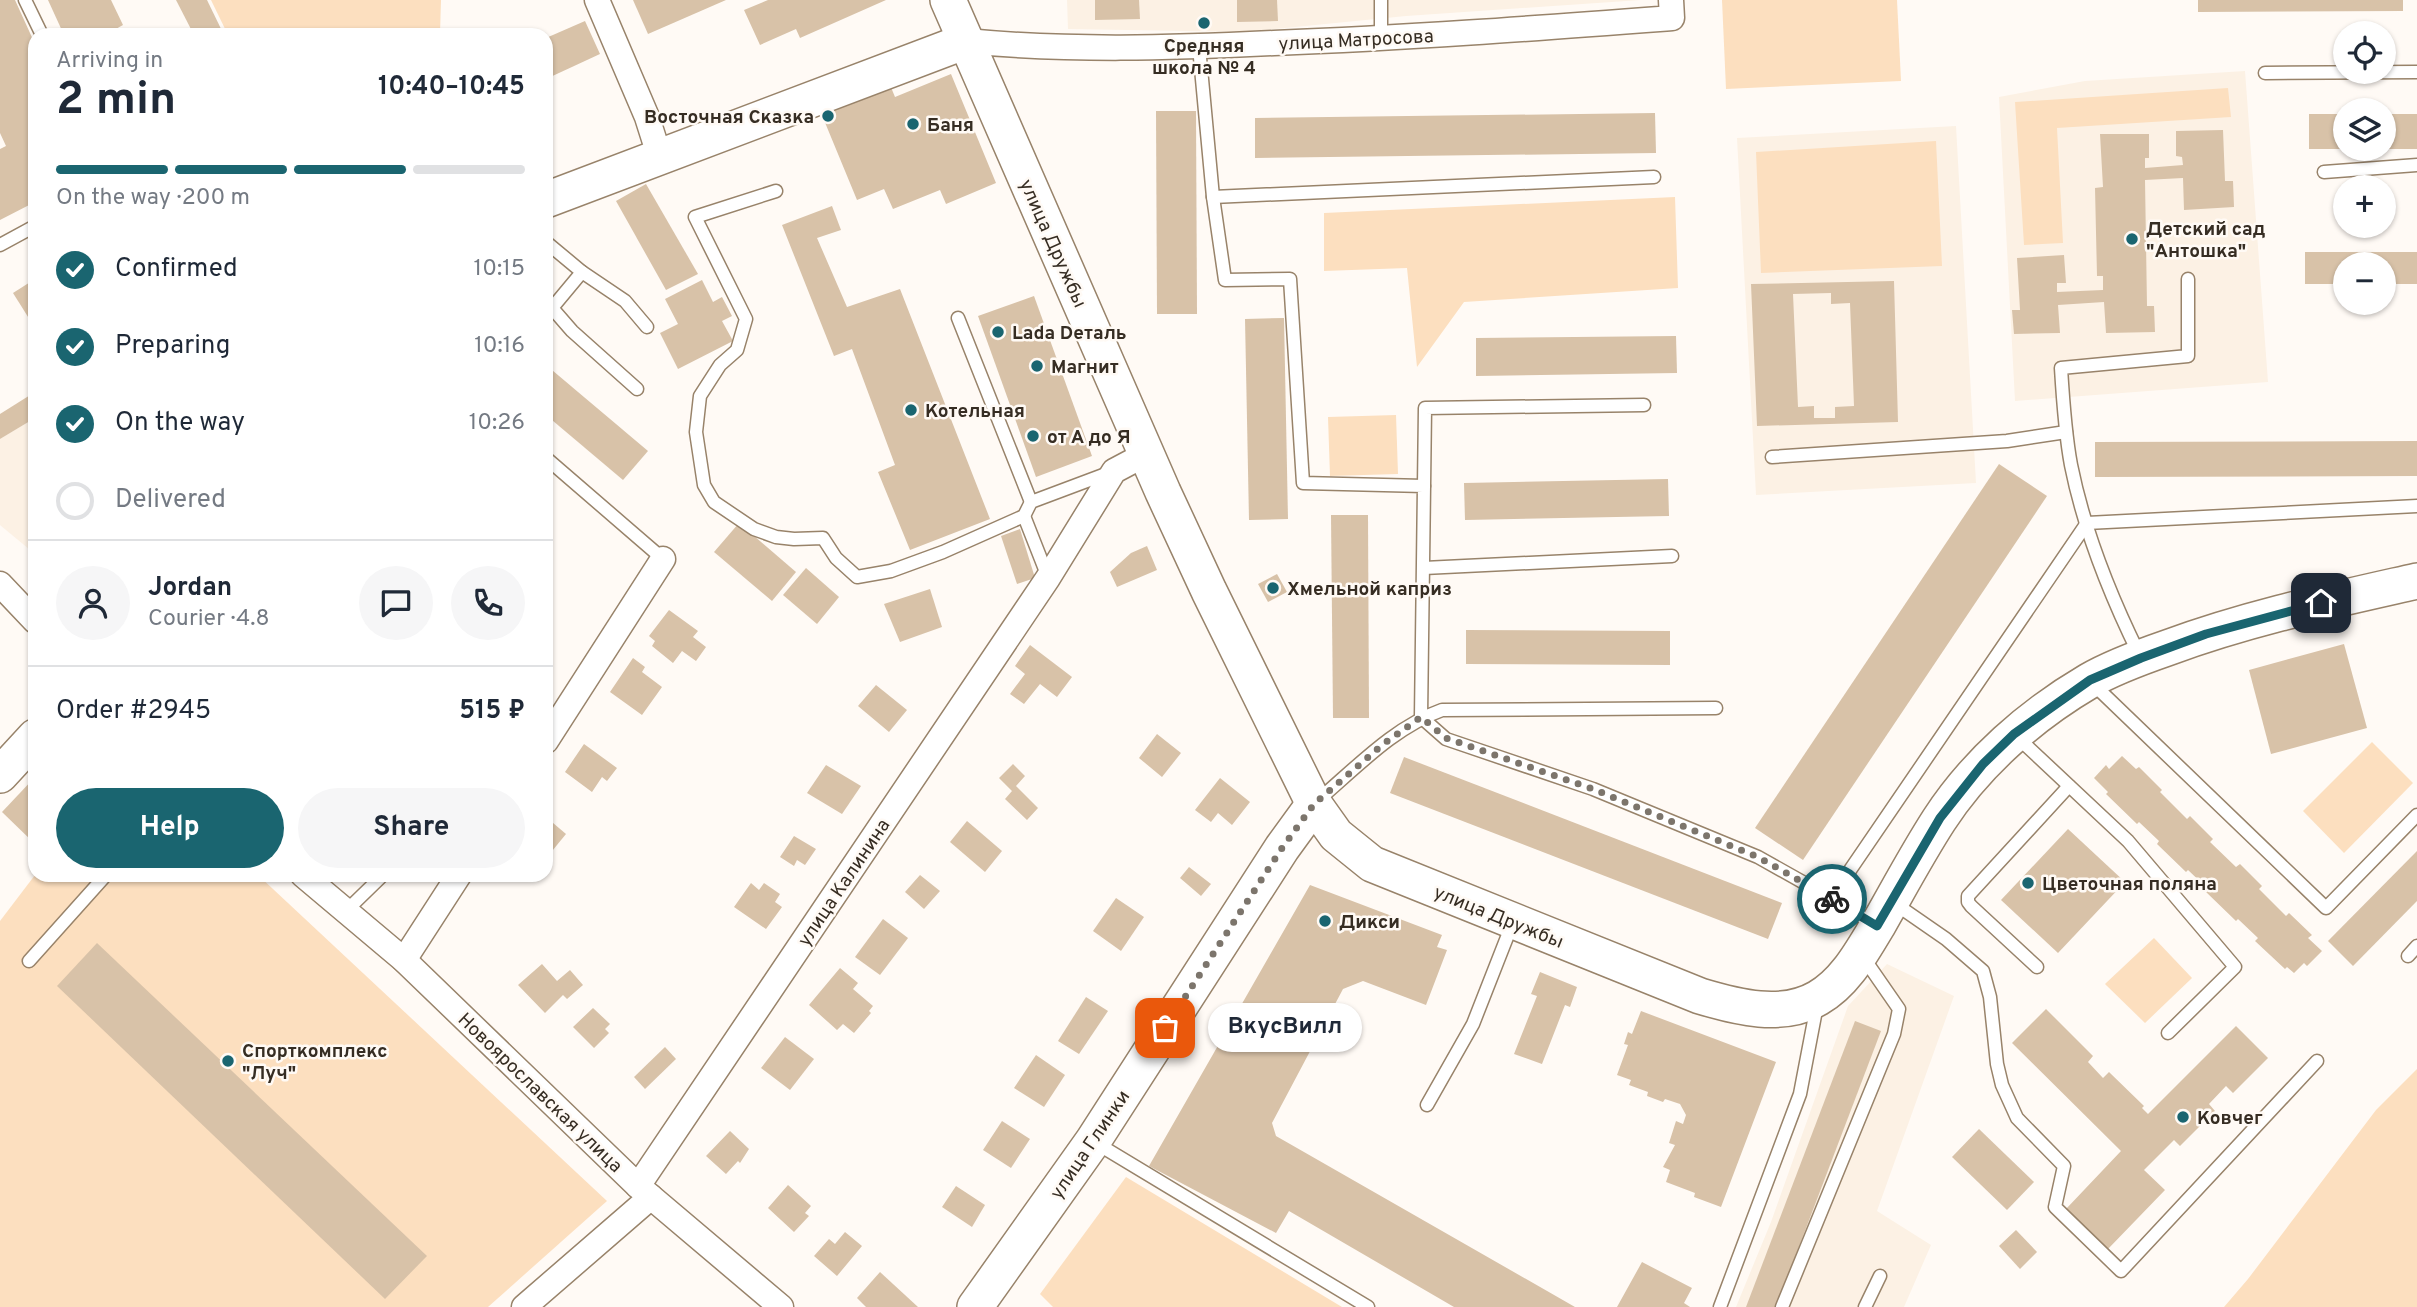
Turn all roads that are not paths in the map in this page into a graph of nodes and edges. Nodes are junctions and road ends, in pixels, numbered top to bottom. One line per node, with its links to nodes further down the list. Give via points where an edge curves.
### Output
1 (25, 0): 6 (lane)
2 (597, 0): 12 (street)
3 (948, 0): 8 (street, улица Дружбы)
4 (1381, 0): 7 (lane)
5 (1671, 0): 7 (street, улица Матросова, via 1672,18)
6 (39, 28)
7 (1381, 39): 9 (street, улица Матросова)
8 (966, 41): 9 (street, улица Матросова, via 1093,48); 12 (street, улица Матросова); 31 (street, улица Дружбы)
9 (1199, 47): 18 (lane)
10 (2417, 72): 11 (lane)
11 (2265, 73)
12 (660, 159): 17 (street, улица Матросова)
13 (2417, 165): 14 (lane)
14 (2324, 172)
15 (1654, 177): 18 (lane)
16 (776, 191): 38 (lane, via 695,217 746,319 737,350 720,365 700,396 696,432 704,485 713,502 754,529 794,539 823,538 856,577 891,571)
17 (553, 197)
18 (1213, 197): 35 (lane, via 1225,280 1290,279 1303,483)
19 (28, 230): 20 (lane)
20 (0, 245)
21 (553, 248): 22 (lane)
22 (582, 272): 24 (lane); 27 (lane, via 625,301)
23 (2188, 279): 30 (lane, via 2188,356 2061,368)
24 (553, 299)
25 (553, 308): 28 (lane)
26 (958, 318): 36 (lane)
27 (647, 327)
28 (637, 389)
29 (1644, 405): 35 (lane, via 1426,408)
30 (2066, 432): 32 (lane); 39 (lane)
31 (1146, 454): 34 (street); 56 (street, улица Дружбы)
32 (1772, 457)
33 (553, 463): 41 (lane)
34 (1114, 471): 36 (lane); 43 (street, улица Калинина)
35 (1424, 485): 42 (lane)
36 (1031, 502): 38 (lane)
37 (2417, 506): 39 (lane)
38 (1024, 516): 43 (lane)
39 (2087, 523): 47 (lane, via 2117,610); 62 (lane)
40 (1672, 556): 42 (lane)
41 (663, 559): 51 (street)
42 (1424, 568): 50 (lane)
43 (1048, 578): 74 (street, улица Калинина)
44 (2417, 580): 47 (street, улица Дружбы, via 2206,634)
45 (0, 584): 46 (street)
46 (28, 614)
47 (2141, 658): 48 (street, улица Дружбы)
48 (2090, 680): 52 (street, улица Дружбы); 57 (lane, via 2326,908)
49 (1716, 708): 50 (lane, via 1442,710)
50 (1421, 717): 56 (lane); 62 (lane, via 1446,738 1593,789 1758,857)
51 (553, 730)
52 (2014, 734): 55 (lane); 65 (street, улица Дружбы, via 1940,818)
53 (28, 745): 54 (street)
54 (0, 775)
55 (2070, 786): 68 (lane, via 1968,896 1968,902); 70 (lane, via 2128,841 2235,967)
56 (1314, 804): 64 (street, улица Дружбы, via 1336,835 1372,864); 73 (street, улица Глинки)
57 (2417, 815)
58 (100, 882): 67 (lane)
59 (311, 882): 63 (street, Новоярославская улица)
60 (376, 882): 63 (lane)
61 (454, 882): 66 (street)
62 (1831, 898): 65 (lane)
63 (345, 912): 66 (street, Новоярославская улица)
64 (1513, 922): 69 (street, улица Дружбы, via 1730,1005 1763,1010); 72 (lane, via 1474,1024)
65 (1876, 927): 69 (street, улица Дружбы, via 1848,972); 71 (lane, via 1947,939 1983,971 2001,1085 2017,1118 2064,1166 2054,1207 2120,1271); 81 (lane, via 1899,1009 1894,1034)
66 (404, 960): 74 (street, Новоярославская улица)
67 (29, 961)
68 (2037, 967)
69 (1818, 998): 80 (lane, via 1800,1094)
70 (2168, 1033)
71 (2317, 1061)
72 (1427, 1105)
73 (1093, 1141): 78 (street, улица Глинки); 79 (lane)
74 (645, 1192): 76 (street, улица Калинина); 77 (street, Новоярославская улица)
75 (1880, 1276): 82 (lane)
76 (524, 1307)
77 (781, 1307)
78 (975, 1307)
79 (1368, 1307)
80 (1720, 1307)
81 (1782, 1307)
82 (1865, 1307)

